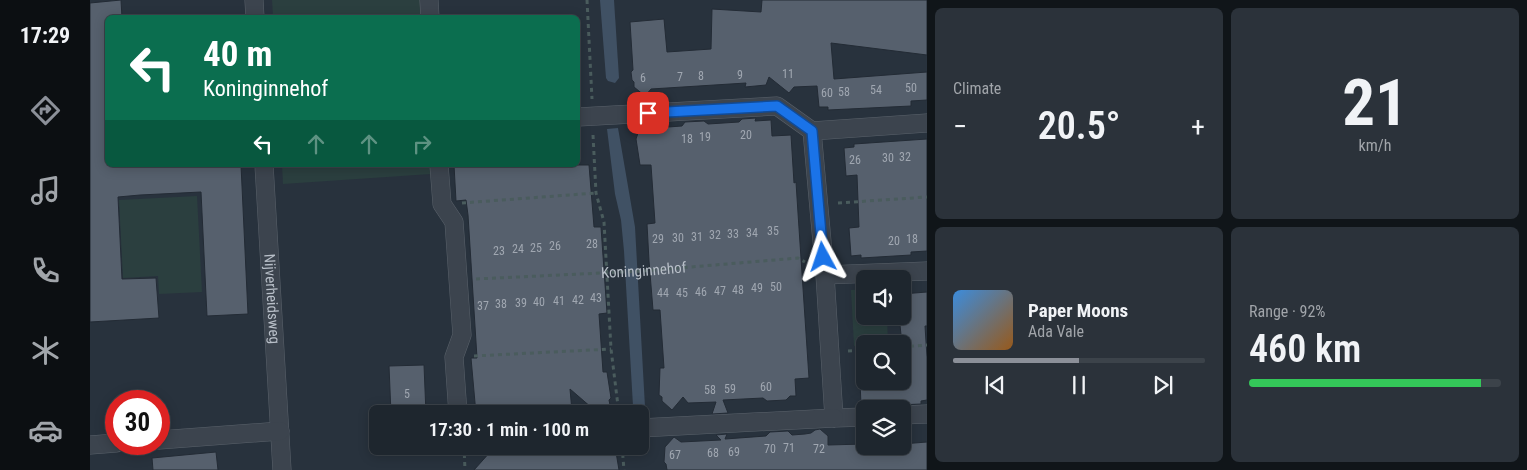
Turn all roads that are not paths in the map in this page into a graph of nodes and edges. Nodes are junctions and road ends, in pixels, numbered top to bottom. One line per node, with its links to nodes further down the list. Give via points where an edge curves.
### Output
1 (254, 0): 3 (street)
2 (429, 0): 4 (street)
3 (255, 15)
4 (430, 15)
5 (585, 117): 7 (street, via 777,106)
6 (927, 124): 7 (street)
7 (812, 131): 11 (street)
8 (264, 167): 18 (street, Nijverheidsweg)
9 (439, 167): 12 (street, via 442,204 454,222 462,335 454,357)
10 (927, 271): 11 (street)
11 (825, 275): 16 (street)
12 (457, 405)
13 (927, 414): 14 (street)
14 (911, 415)
15 (856, 417): 16 (street)
16 (834, 418): 17 (street)
17 (649, 428)
18 (280, 431): 19 (street); 22 (street, Nijverheidsweg)
19 (170, 439)
20 (105, 444): 21 (street)
21 (90, 446)
22 (282, 470)

